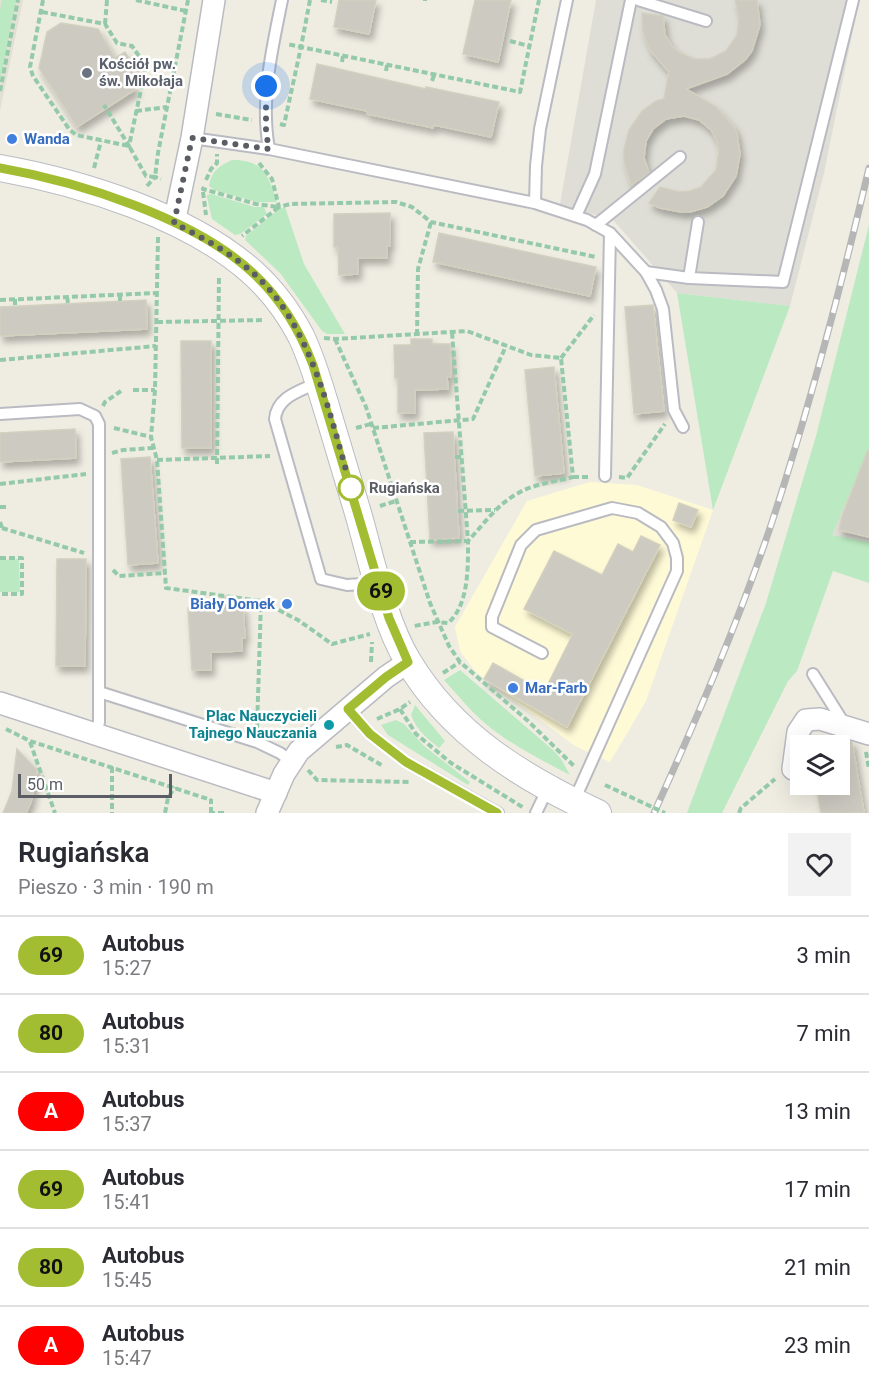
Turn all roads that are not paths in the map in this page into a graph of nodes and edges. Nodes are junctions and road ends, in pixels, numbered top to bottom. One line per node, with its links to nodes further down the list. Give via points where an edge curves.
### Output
1 (214, 0): 8 (street)
2 (282, 0): 9 (lane, via 266,86)
3 (567, 0): 12 (lane, via 540,129)
4 (631, 0): 13 (lane, via 595,174)
5 (638, 0): 7 (lane)
6 (853, 0): 19 (lane, via 783,282)
7 (706, 21)
8 (192, 138): 9 (lane); 16 (street)
9 (269, 149): 12 (lane)
10 (680, 157): 15 (lane)
11 (0, 168): 16 (street, via 143,208)
12 (535, 203): 13 (lane)
13 (576, 216): 15 (lane)
14 (698, 222): 19 (lane)
15 (596, 225): 17 (lane)
16 (166, 230): 20 (street, via 199,235 253,273 285,309 300,334)
17 (610, 233): 18 (lane); 23 (lane)
18 (646, 272): 19 (lane); 22 (lane, via 663,309 674,410)
19 (689, 278)
20 (319, 382): 24 (street); 24 (lane, via 281,402 276,419 321,579 347,585)
21 (0, 414): 28 (lane, via 80,409 95,416 99,424)
22 (682, 427)
23 (605, 476)
24 (378, 583): 26 (street)
25 (542, 653): 38 (lane, via 492,627 492,617 521,545 536,530 612,508 638,513 661,527 673,543 677,571 586,775)
26 (408, 662): 30 (street); 36 (street, via 466,732 498,758)
27 (813, 674): 31 (lane)
28 (99, 692): 32 (lane); 35 (lane, via 257,742)
29 (0, 703): 32 (street)
30 (348, 709): 35 (street, via 304,746); 40 (lane, via 370,734 406,762)
31 (847, 728): 33 (street); 34 (street, via 820,719 806,720)
32 (96, 734): 37 (street)
33 (869, 734)
34 (798, 735)
35 (297, 763): 37 (street)
36 (548, 788): 38 (street); 41 (lane)
37 (276, 793): 39 (street)
38 (589, 808)
39 (267, 813)
40 (498, 813)
41 (535, 813)

